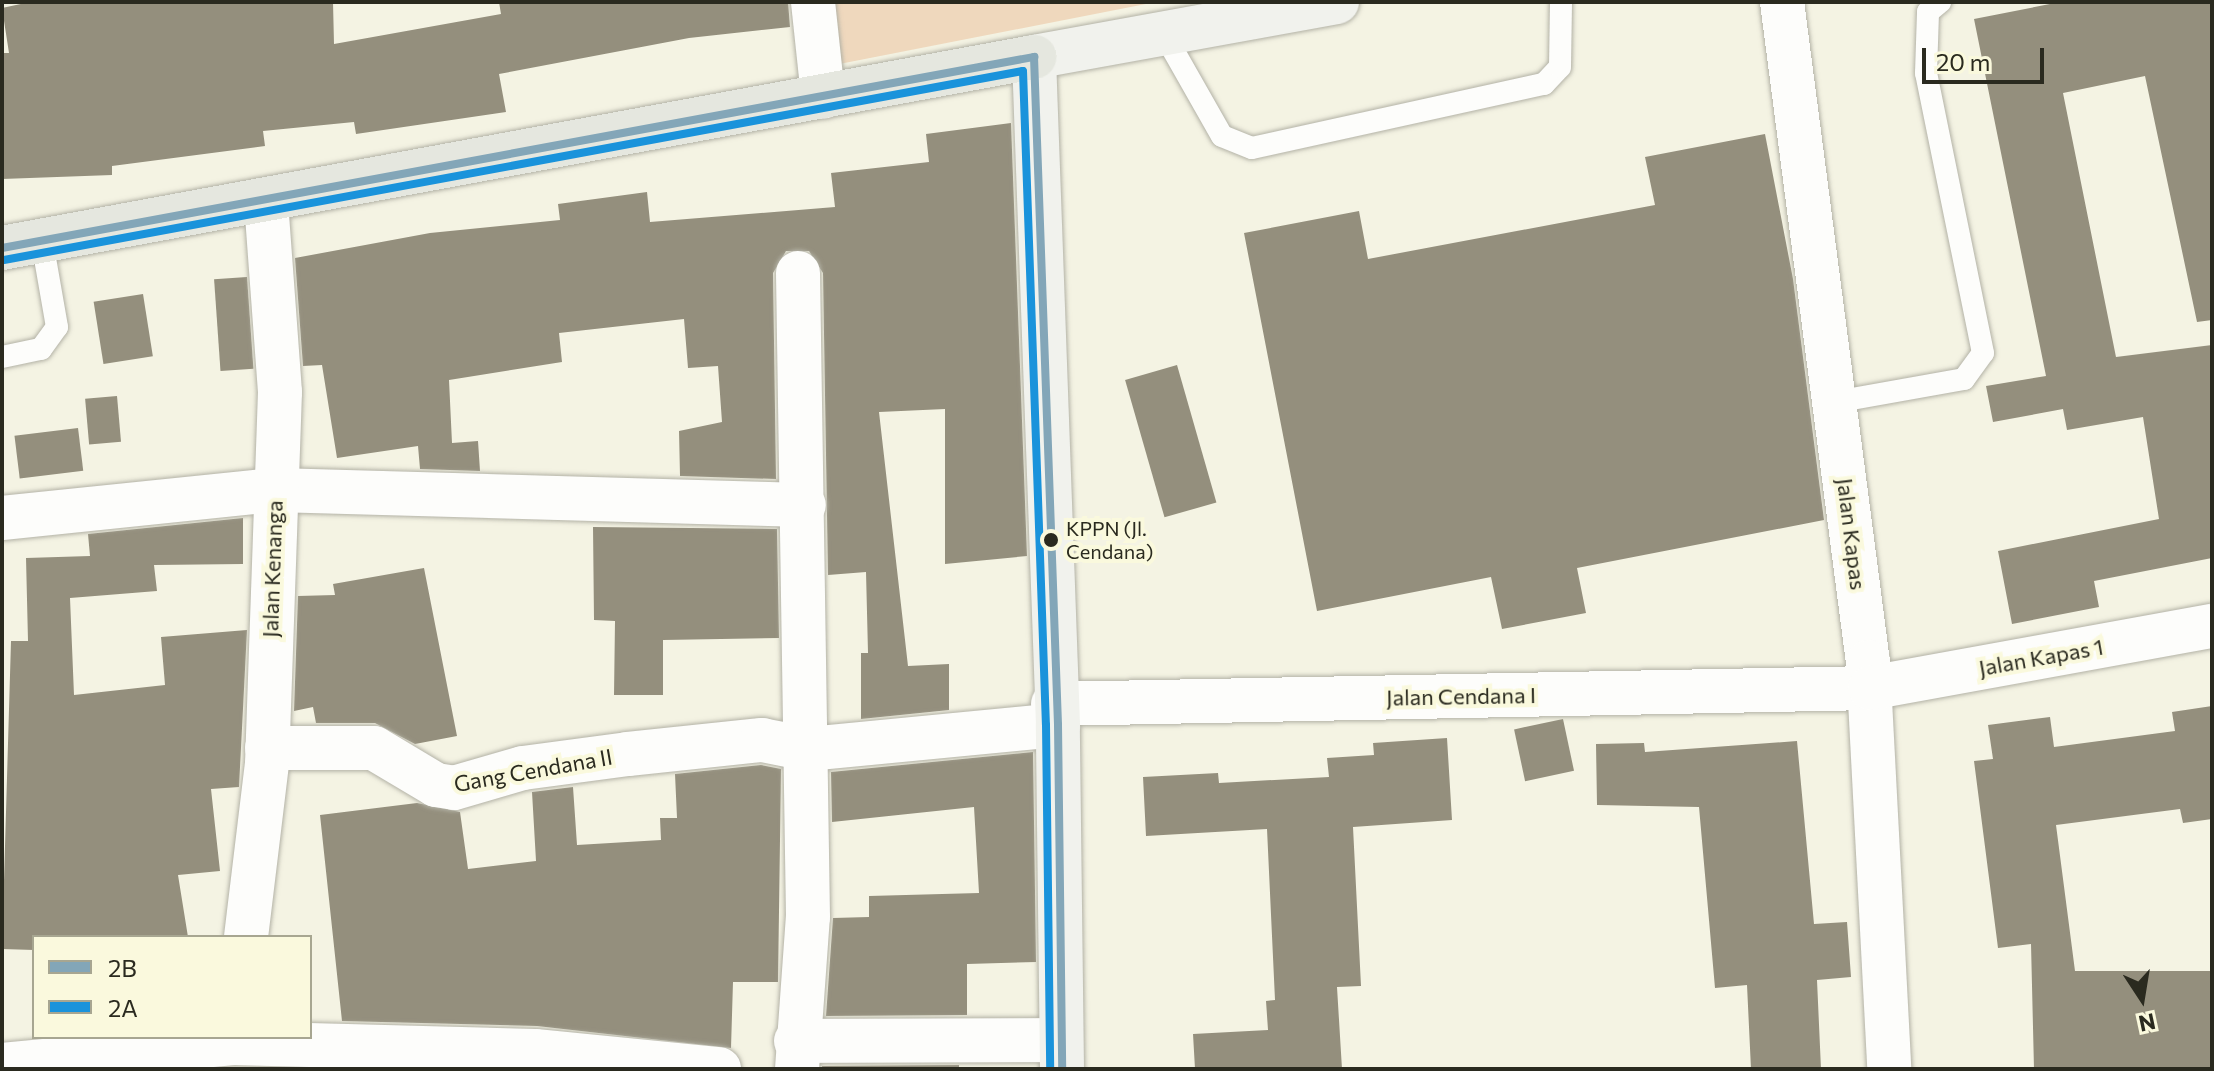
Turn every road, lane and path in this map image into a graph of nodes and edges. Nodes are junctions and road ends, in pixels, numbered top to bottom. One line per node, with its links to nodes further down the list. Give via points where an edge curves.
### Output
1 (813, 2): 8 (street)
2 (1337, 2): 6 (main road)
3 (1561, 2): 6 (lane, via 1560,67 1544,84 1252,148 1222,136)
4 (1782, 2): 13 (street, Jalan Kapas)
5 (1940, 2): 13 (lane, via 1928,12 1926,73 1983,353 1964,379)
6 (1164, 34): 7 (main road)
7 (1034, 57): 8 (main road); 19 (main road)
8 (823, 96): 9 (main road)
9 (266, 200): 10 (main road); 14 (street, Jalan Kenanga, via 280,392)
10 (22, 245): 12 (lane, via 57,327 41,349)
11 (798, 273): 15 (street)
12 (2, 357)
13 (1835, 402): 18 (street, Jalan Kapas)
14 (275, 490): 15 (street); 16 (street); 20 (street, Jalan Kenanga)
15 (804, 505): 21 (street)
16 (2, 518)
17 (2212, 626): 18 (street, Jalan Kapas 1)
18 (1870, 688): 19 (street, Jalan Cendana I); 28 (street, Jalan Kapas)
19 (1055, 714): 21 (street, Jalan Cendana I); 24 (main road)
20 (267, 748): 21 (street, Gang Cendana II, via 374,748 436,785 454,788 523,768 628,754 762,740); 22 (street, Jalan Kenanga)
21 (808, 749): 25 (street, via 808,917)
22 (246, 935)
23 (233, 1050): 26 (street); 27 (street, via 535,1051)
24 (1061, 1054): 25 (street)
25 (797, 1055)
26 (2, 1065)
27 (719, 1069)
28 (1889, 1069)

